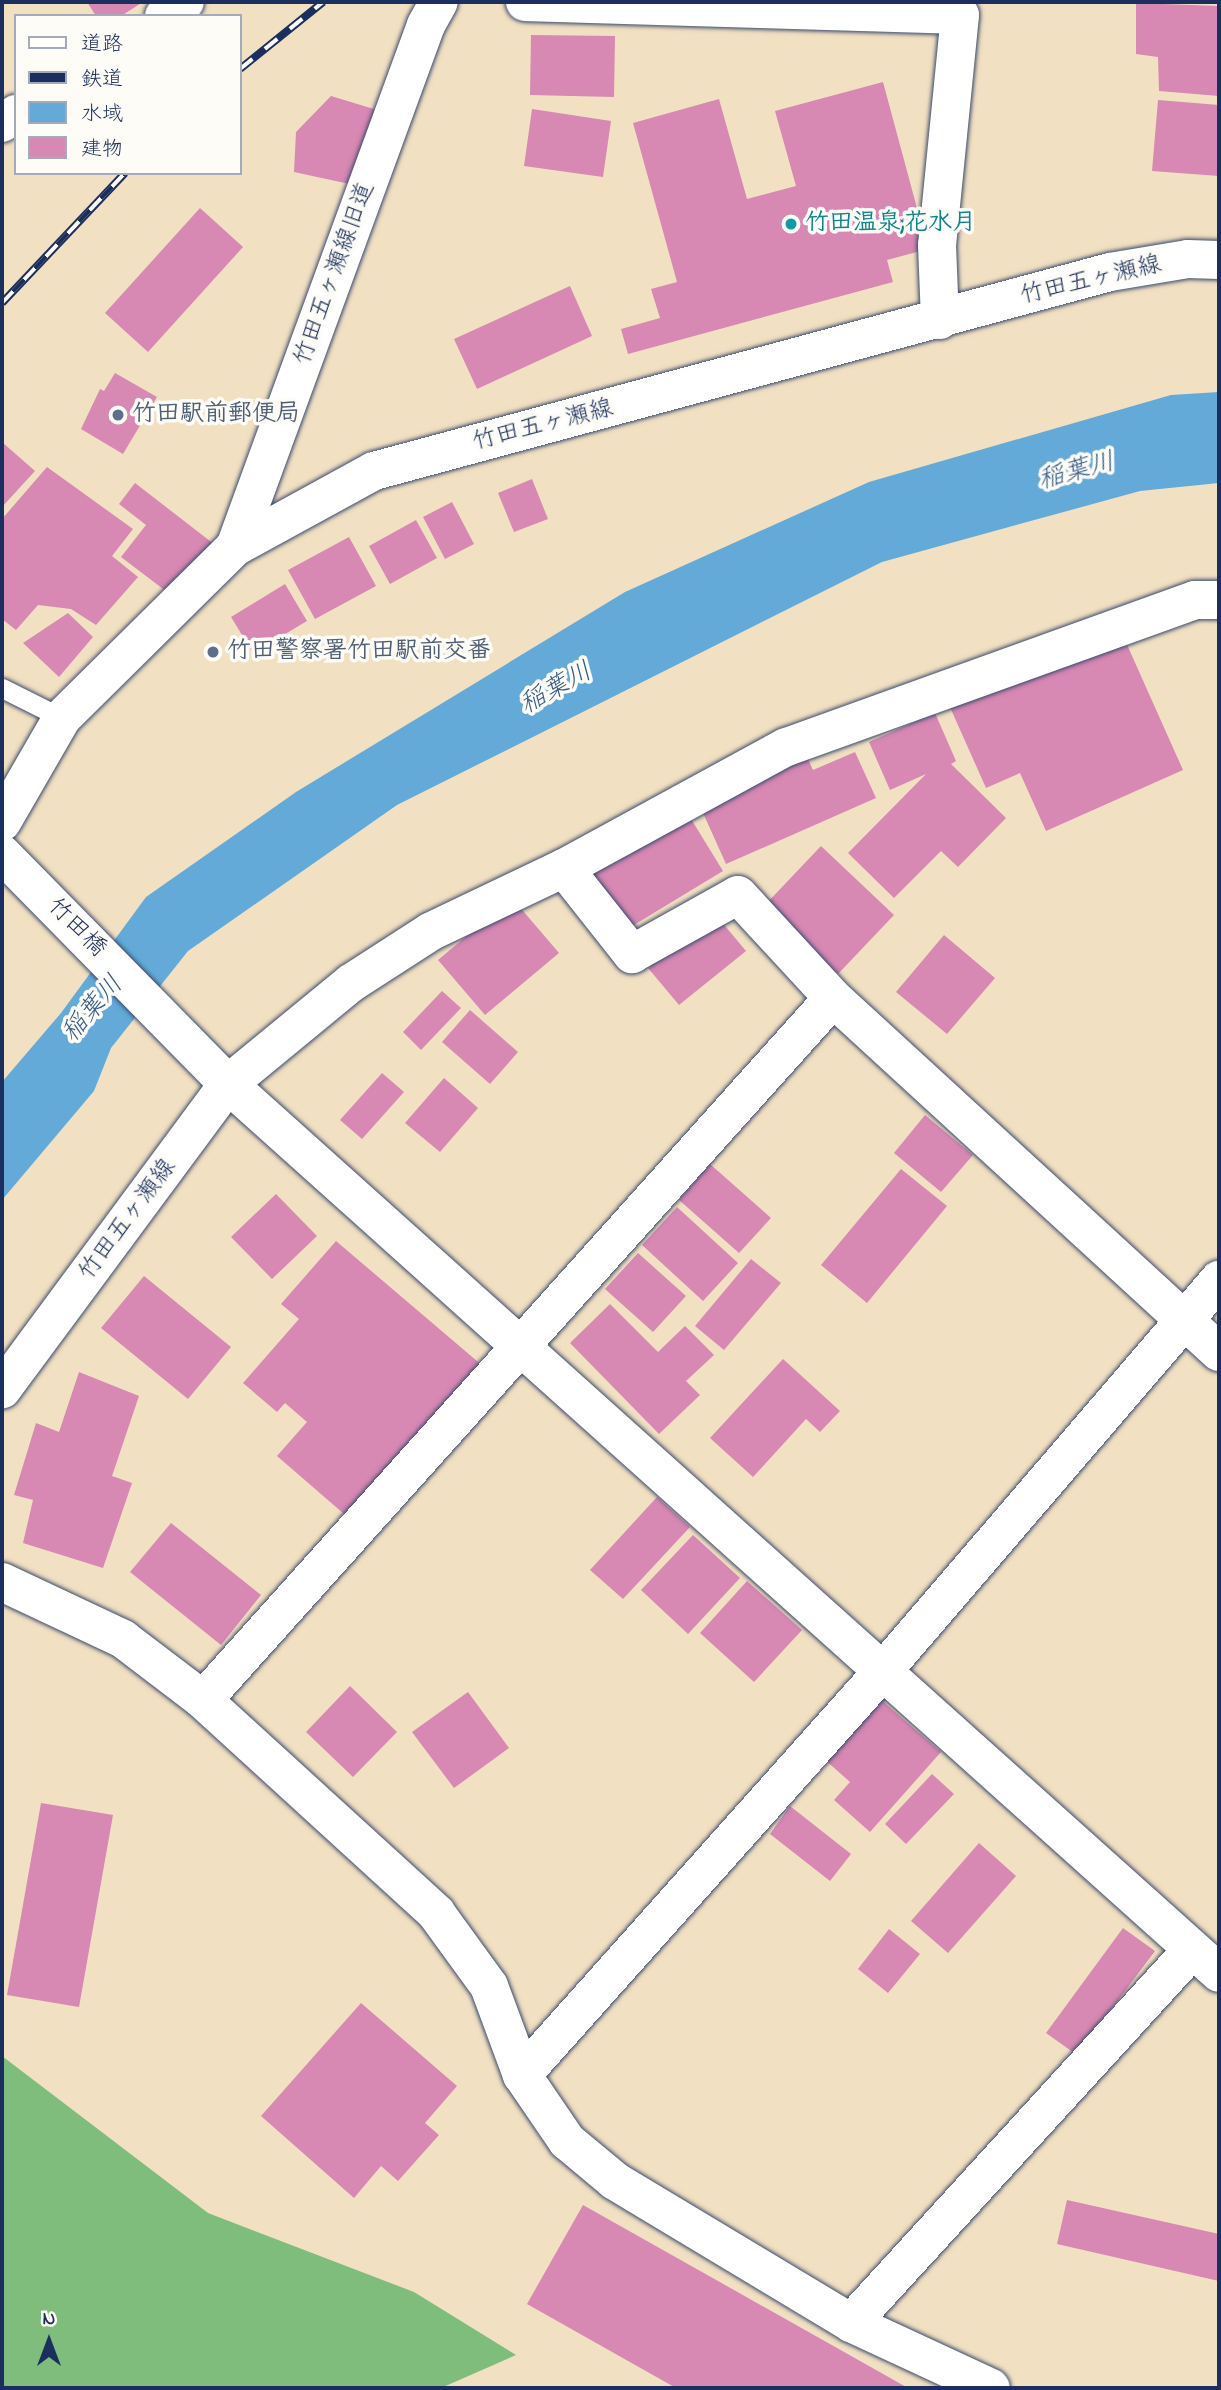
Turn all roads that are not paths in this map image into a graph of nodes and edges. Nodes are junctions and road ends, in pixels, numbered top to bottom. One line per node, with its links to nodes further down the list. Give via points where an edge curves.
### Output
1 (185, 2): 5 (street)
2 (439, 2): 8 (street, 竹田五ヶ瀬線旧道, via 426,25)
3 (525, 2): 4 (street)
4 (893, 7): 7 (street, via 960,15 937,245)
5 (167, 14)
6 (1219, 260): 7 (street, 竹田五ヶ瀬線, via 1188,259 1110,272)
7 (940, 320): 8 (street, 竹田五ヶ瀬線, via 373,471)
8 (235, 547): 11 (street, 竹田五ヶ瀬線)
9 (1219, 600): 14 (street, 竹田五ヶ瀬線, via 1195,600 786,747)
10 (2, 688): 11 (lane)
11 (62, 719): 12 (street, 竹田五ヶ瀬線)
12 (2, 822)
13 (2, 854): 16 (street, 竹田橋)
14 (564, 868): 15 (street, via 632,954 738,895); 16 (street, 竹田五ヶ瀬線, via 430,932 351,982)
15 (833, 998): 18 (street); 19 (street)
16 (228, 1084): 19 (street); 21 (street, 竹田五ヶ瀬線)
17 (1219, 1280): 18 (street)
18 (1185, 1320): 20 (street); 23 (street)
19 (520, 1346): 23 (street); 24 (street)
20 (1219, 1352)
21 (2, 1389)
22 (2, 1582): 24 (street, via 123,1639)
23 (883, 1671): 25 (street); 26 (street)
24 (203, 1700): 26 (street, via 436,1913 489,1986)
25 (1209, 1958): 27 (street)
26 (522, 2075): 27 (street, via 567,2141 615,2182)
27 (851, 2323): 28 (street)
28 (941, 2378): 29 (street)
29 (991, 2388)

